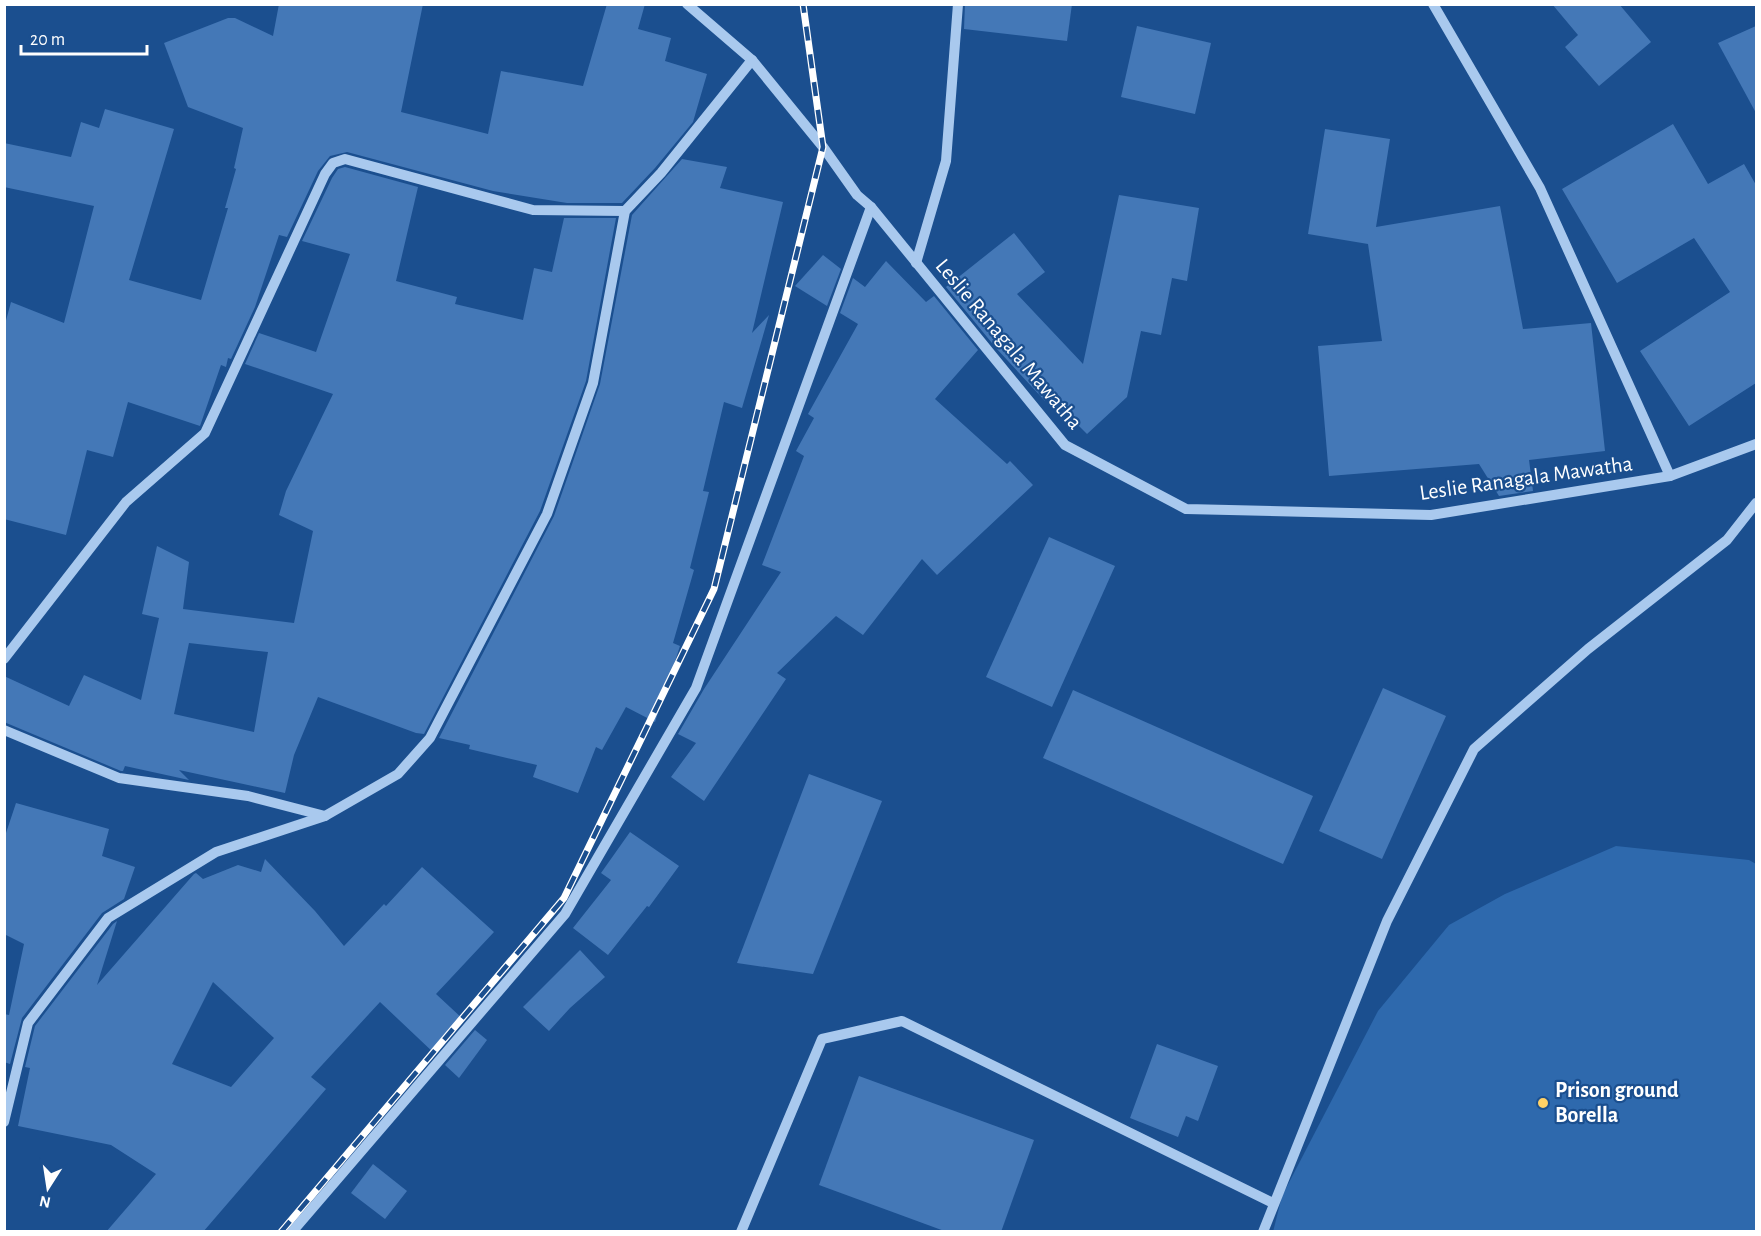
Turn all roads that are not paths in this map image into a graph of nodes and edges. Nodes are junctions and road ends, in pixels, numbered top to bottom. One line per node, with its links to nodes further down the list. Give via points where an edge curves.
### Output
1 (687, 4): 4 (street, Leslie Ranagala Mawatha)
2 (958, 4): 7 (street, via 946,161)
3 (1432, 4): 9 (street, via 1540,188)
4 (752, 60): 5 (street, Leslie Ranagala Mawatha, via 823,147 856,195); 6 (street, via 662,173)
5 (871, 207): 7 (street, Leslie Ranagala Mawatha); 16 (street, via 696,688 565,914)
6 (625, 212): 11 (street, via 533,210 345,159 333,163 205,433 126,502); 13 (street, via 593,383 547,514 430,738 398,774)
7 (916, 263): 9 (street, Leslie Ranagala Mawatha, via 1065,445 1186,508 1431,515)
8 (1756, 444): 9 (street, Leslie Ranagala Mawatha)
9 (1670, 476)
10 (1756, 503): 15 (street, via 1727,540 1588,649 1474,749 1387,921)
11 (4, 659)
12 (4, 730): 13 (street, via 119,778 248,796)
13 (325, 816): 14 (street, via 216,852 108,918 28,1023)
14 (4, 1122)
15 (1273, 1203): 17 (street, via 902,1021 822,1039); 18 (street)
16 (292, 1232)
17 (741, 1232)
18 (1263, 1232)

